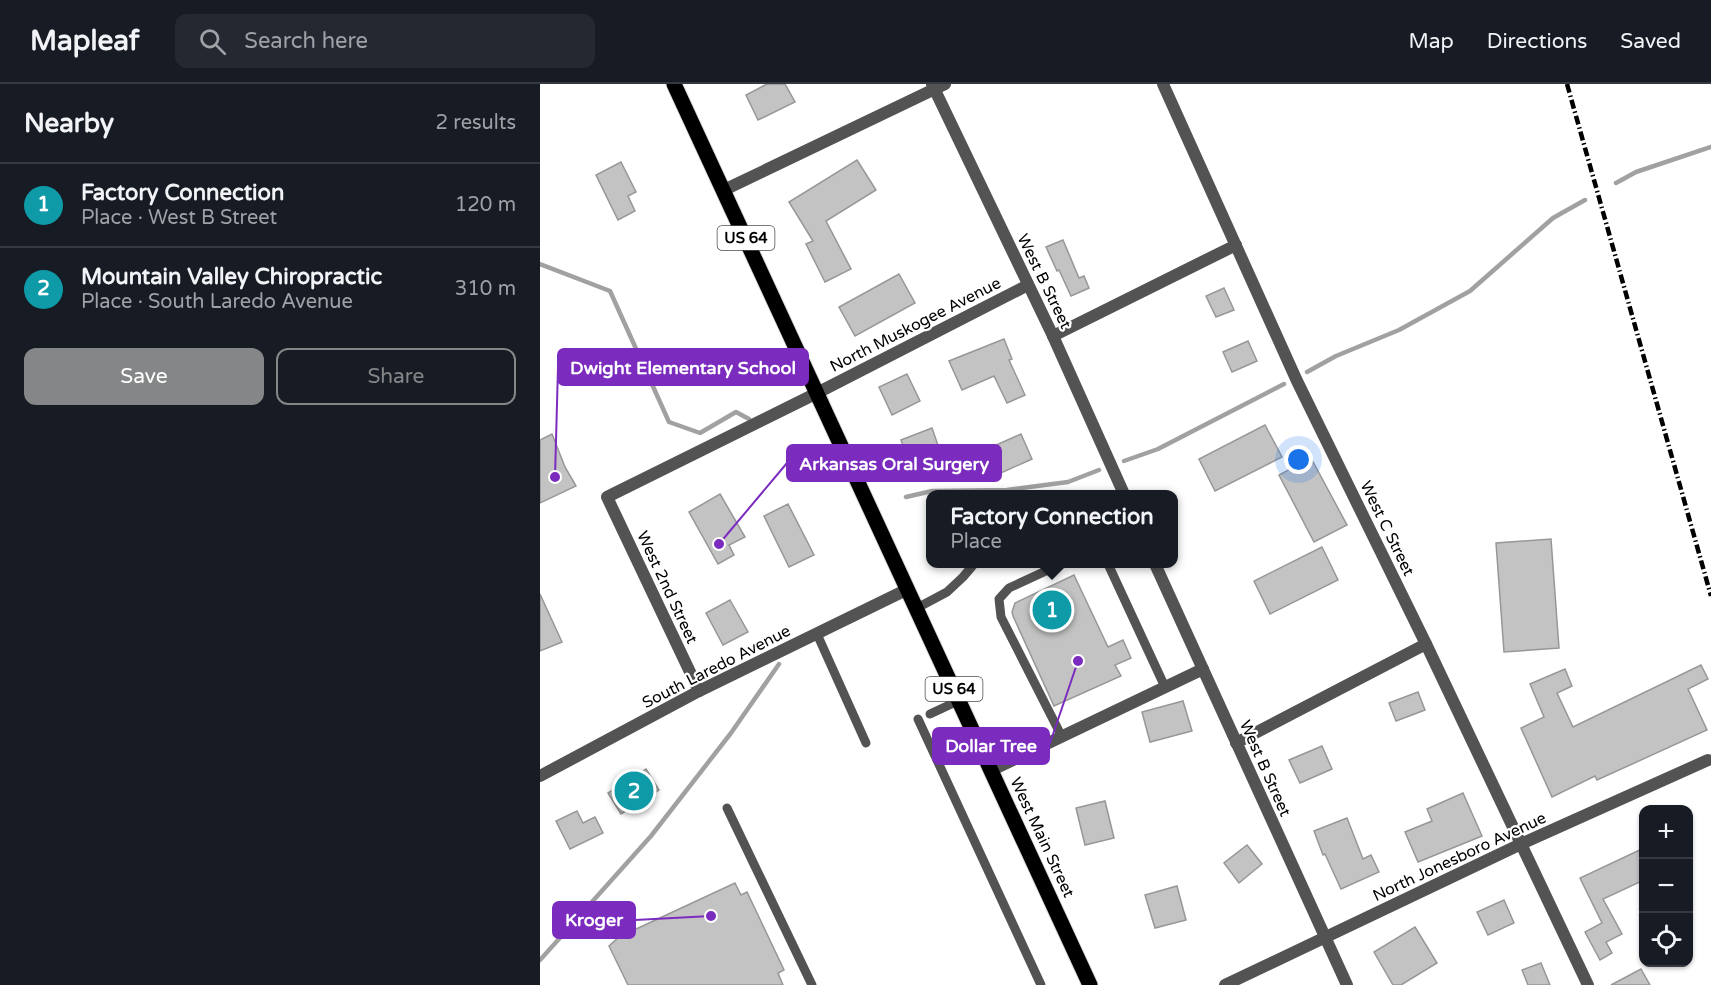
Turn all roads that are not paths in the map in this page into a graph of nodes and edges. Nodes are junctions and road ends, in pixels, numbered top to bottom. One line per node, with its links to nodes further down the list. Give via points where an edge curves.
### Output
1 (675, 84): 4 (main road, West Main Street / US 64)
2 (1163, 84): 5 (street, West C Street)
3 (937, 86): 4 (street); 6 (street, West B Street)
4 (724, 190): 8 (main road, West Main Street / US 64)
5 (1236, 245): 7 (street); 18 (street, West C Street, via 1297,381)
6 (1028, 285): 7 (street, West B Street); 8 (street, North Muskogee Avenue)
7 (1053, 336): 9 (street, West B Street)
8 (817, 393): 10 (street, North Muskogee Avenue); 15 (main road, West Main Street / US 64)
9 (1122, 490)
10 (607, 497): 21 (street, West 2nd Street)
11 (971, 568): 16 (lane, via 947,592)
12 (1052, 568): 25 (lane, via 1009,588 999,599 1001,617)
13 (1110, 568): 20 (lane)
14 (1157, 568): 19 (street, West B Street)
15 (908, 589): 16 (main road, West Main Street / US 64); 17 (street, South Laredo Avenue)
16 (917, 608): 22 (main road, West Main Street / US 64)
17 (817, 634): 21 (street, South Laredo Avenue); 26 (lane)
18 (1426, 644): 27 (street); 32 (street, West C Street)
19 (1203, 669): 20 (street); 27 (street, West B Street)
20 (1166, 687): 25 (street)
21 (699, 692): 30 (street, South Laredo Avenue)
22 (960, 700): 23 (lane); 29 (main road, West Main Street / US 64)
23 (930, 714)
24 (918, 719): 34 (lane)
25 (1062, 737): 29 (street)
26 (866, 743)
27 (1236, 743): 33 (street, West B Street)
28 (1708, 760): 32 (street, North Jonesboro Avenue)
29 (992, 770): 37 (main road, West Main Street / US 64)
30 (540, 776)
31 (727, 807): 35 (lane)
32 (1521, 844): 33 (street, North Jonesboro Avenue); 40 (street, West C Street)
33 (1325, 939): 38 (street, North Jonesboro Avenue); 39 (street, West B Street)
34 (1040, 982): 36 (lane)
35 (812, 985)
36 (1029, 985)
37 (1090, 985)
38 (1225, 985)
39 (1347, 985)
40 (1588, 985)

